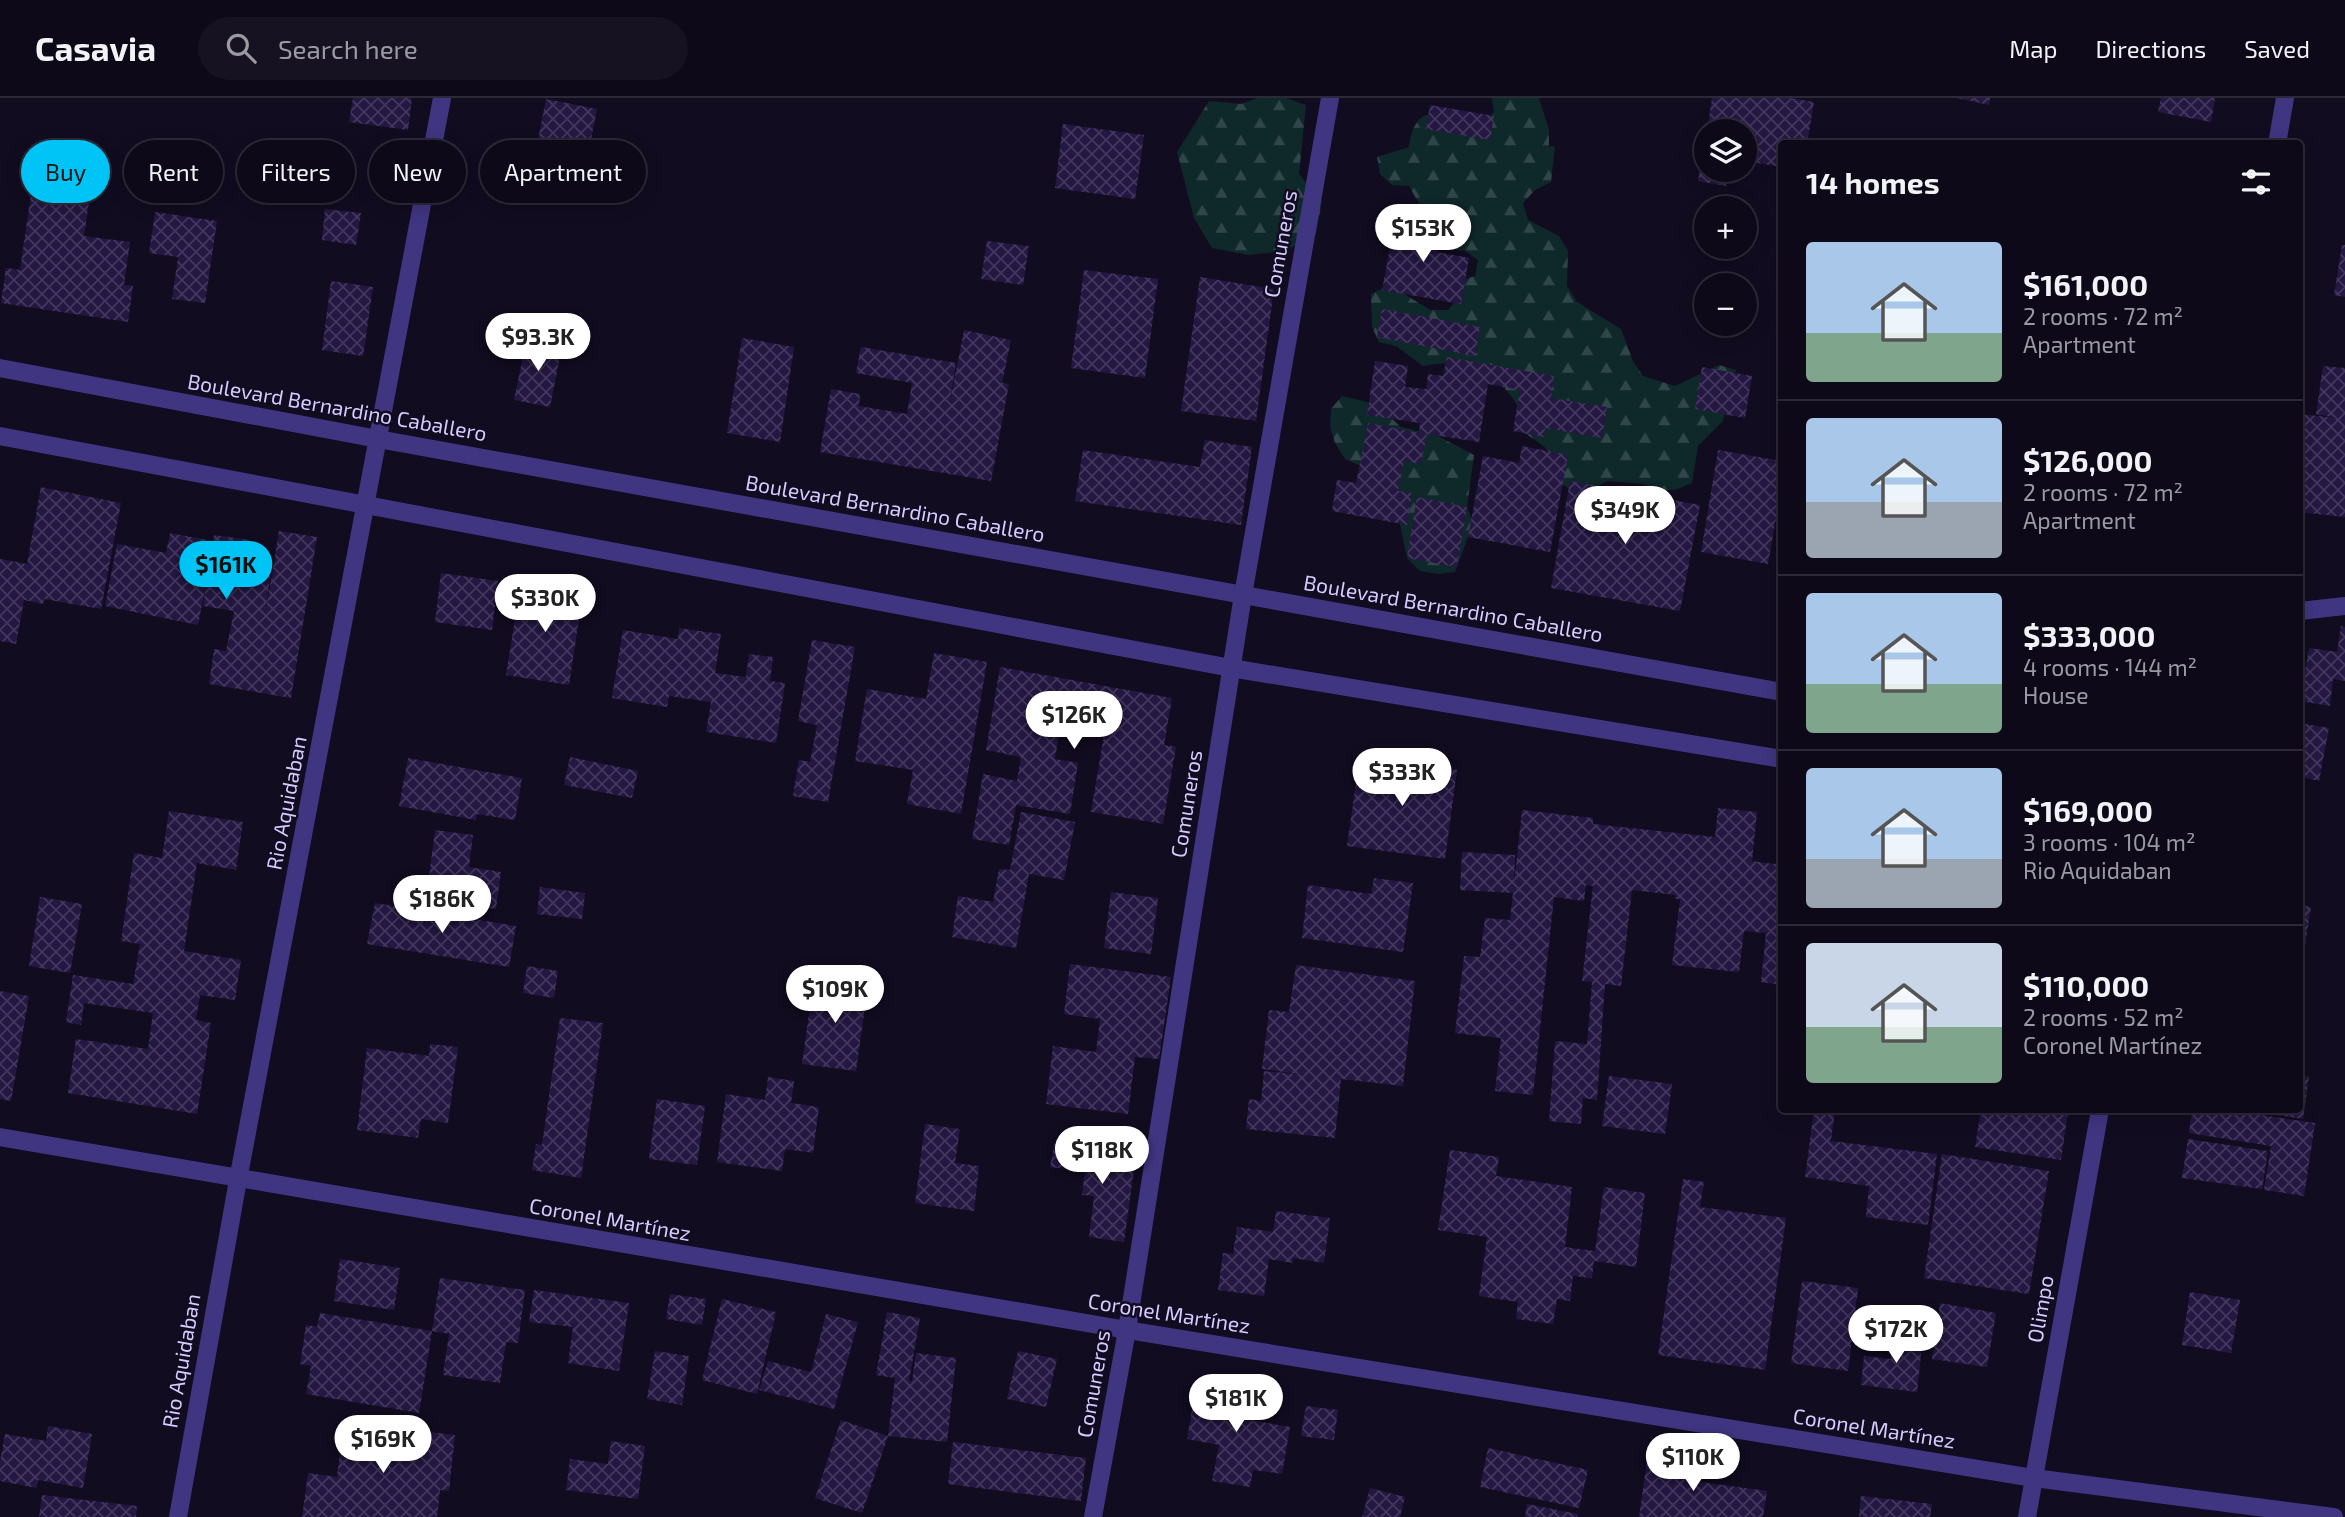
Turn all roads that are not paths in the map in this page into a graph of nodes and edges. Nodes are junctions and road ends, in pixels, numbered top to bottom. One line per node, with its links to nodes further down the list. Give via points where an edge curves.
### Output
1 (442, 98): 7 (street, Rio Aquidaban)
2 (1330, 98): 9 (street, Comuneros)
3 (2285, 98): 4 (street)
4 (2278, 140)
5 (0, 368): 7 (street, Boulevard Bernardino Caballero)
6 (0, 436): 8 (street)
7 (378, 439): 8 (street, Rio Aquidaban); 9 (street, Boulevard Bernardino Caballero)
8 (366, 506): 12 (street); 17 (street, Rio Aquidaban)
9 (1243, 595): 12 (street, Comuneros); 13 (street, Boulevard Bernardino Caballero)
10 (2345, 606): 11 (street)
11 (2303, 611)
12 (1231, 668): 14 (street); 18 (street, Comuneros)
13 (1778, 691)
14 (1778, 758)
15 (2099, 1113): 19 (street, Olimpo)
16 (0, 1137): 17 (street, Coronel Martínez)
17 (238, 1180): 18 (street, Coronel Martínez); 20 (street, Rio Aquidaban)
18 (1127, 1330): 19 (street, Coronel Martínez); 21 (street, Comuneros)
19 (2034, 1478): 22 (street, Olimpo); 23 (street, Coronel Martínez)
20 (177, 1517)
21 (1093, 1517)
22 (2027, 1517)
23 (2334, 1517)

